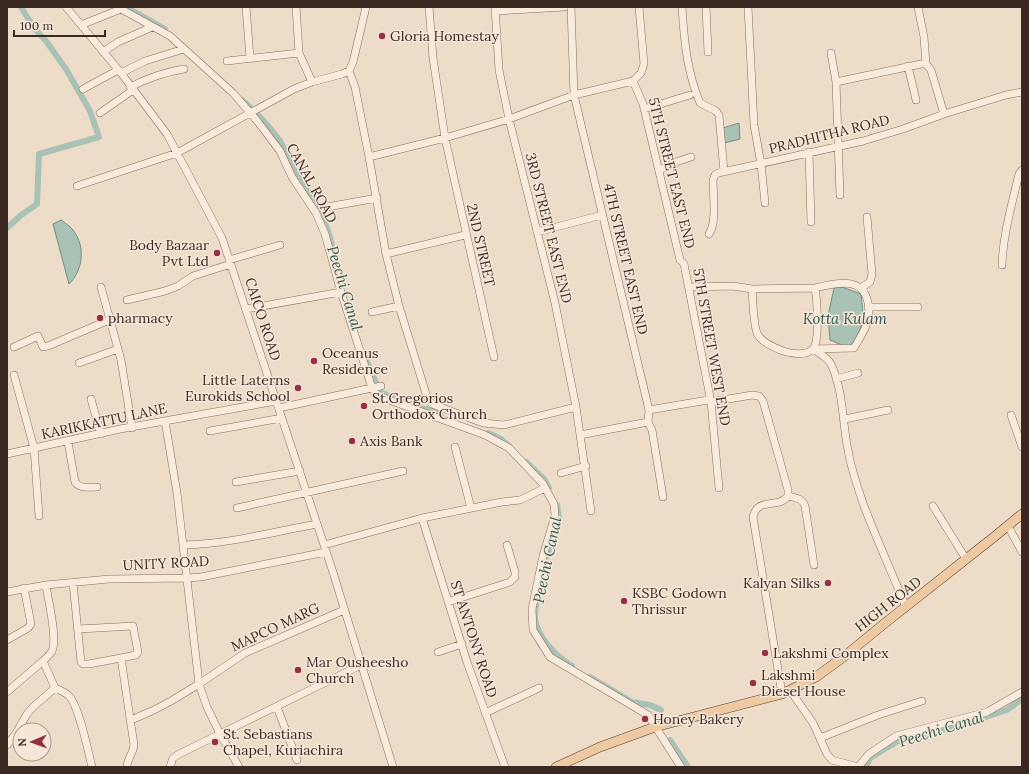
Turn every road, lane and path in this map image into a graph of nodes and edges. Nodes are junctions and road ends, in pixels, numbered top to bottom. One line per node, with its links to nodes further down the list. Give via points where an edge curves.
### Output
1 (66, 7): 16 (street, CAICO ROAD)
2 (246, 7): 23 (street)
3 (296, 7): 21 (street)
4 (366, 7): 28 (street)
5 (429, 7): 44 (street, 2ND STREET, via 432,58)
6 (552, 7): 7 (street); 15 (street)
7 (564, 7)
8 (571, 7): 36 (street, 4TH STREET EAST END)
9 (639, 7): 30 (street, via 644,64 641,73)
10 (682, 7): 53 (street, via 688,65 693,86 700,103 716,111 719,116)
11 (706, 7): 20 (street)
12 (748, 7): 50 (street, via 754,124)
13 (918, 7): 25 (street)
14 (120, 8): 16 (street); 17 (street, CANAL ROAD)
15 (495, 9): 43 (street, 3RD STREET EAST END, via 499,70)
16 (81, 25): 19 (street, CAICO ROAD)
17 (152, 27): 18 (street, CANAL ROAD, via 170,36); 19 (street, via 118,42)
18 (184, 49): 29 (street); 40 (street, CANAL ROAD)
19 (103, 52): 29 (street, CAICO ROAD)
20 (708, 52)
21 (299, 53): 23 (street); 31 (street)
22 (831, 53): 32 (street)
23 (250, 58): 24 (street)
24 (227, 60)
25 (926, 64): 26 (street); 42 (street, via 931,70)
26 (908, 66): 32 (street); 38 (street)
27 (184, 69): 34 (street, via 167,72)
28 (349, 71): 31 (street); 48 (street, via 355,87)
29 (119, 72): 33 (street); 34 (street, CAICO ROAD)
30 (633, 81): 36 (street); 39 (street, 5TH STREET EAST END)
31 (312, 82): 40 (street, via 294,89)
32 (836, 82): 45 (street)
33 (83, 88)
34 (132, 88): 41 (street); 47 (street, CAICO ROAD)
35 (1022, 92): 42 (street, PRADHITHA ROAD)
36 (574, 95): 43 (street); 59 (street, 4TH STREET EAST END)
37 (690, 95): 39 (street)
38 (916, 100)
39 (644, 109): 51 (street, 5TH STREET EAST END)
40 (254, 112): 47 (street); 75 (street, CANAL ROAD, via 322,224)
41 (100, 113)
42 (944, 114): 45 (street, PRADHITHA ROAD, via 904,129)
43 (510, 119): 44 (street); 62 (street, 3RD STREET EAST END)
44 (445, 138): 48 (street); 64 (street, 2ND STREET)
45 (838, 146): 46 (street, PRADHITHA ROAD); 55 (street)
46 (809, 152): 50 (street, PRADHITHA ROAD); 61 (street)
47 (177, 153): 54 (street); 68 (street, CAICO ROAD, via 222,238)
48 (369, 157): 56 (street)
49 (691, 157): 51 (street)
50 (761, 164): 53 (street, PRADHITHA ROAD); 57 (street)
51 (659, 170): 67 (street, 5TH STREET EAST END)
52 (1022, 170): 69 (street, via 1011,211)
53 (724, 172): 63 (street, via 715,175 713,180 713,222)
54 (78, 186)
55 (840, 195)
56 (377, 198): 58 (street); 66 (street)
57 (765, 203)
58 (327, 207)
59 (602, 215): 62 (street); 97 (street, 4TH STREET EAST END)
60 (867, 217): 73 (street, via 872,274 870,282)
61 (811, 222)
62 (537, 232): 95 (street, 3RD STREET EAST END, via 555,303)
63 (709, 234)
64 (465, 235): 66 (street); 86 (street, 2ND STREET)
65 (280, 246): 68 (street)
66 (386, 254): 77 (street)
67 (680, 260): 71 (street, 5TH STREET WEST END, via 684,264)
68 (230, 262): 76 (street, via 193,276 165,291); 80 (street, CAICO ROAD)
69 (1002, 265)
70 (101, 287): 82 (street)
71 (689, 287): 74 (street, via 733,286); 94 (street, 5TH STREET WEST END)
72 (815, 288): 73 (street, via 837,283); 74 (street); 85 (street, via 818,304 816,343)
73 (861, 288): 78 (street, via 866,294)
74 (752, 289): 85 (street, via 755,325 762,340 789,353 804,354)
75 (341, 292): 80 (street); 91 (street, CANAL ROAD)
76 (127, 300)
77 (399, 306): 81 (street); 95 (street, via 427,397 432,404 483,423 504,426)
78 (868, 307): 79 (street); 85 (street, via 868,322 854,348)
79 (918, 307)
80 (246, 309): 93 (street, CAICO ROAD)
81 (372, 312)
82 (109, 320): 83 (street, via 48,346 43,347 38,336); 84 (street)
83 (14, 347)
84 (118, 349): 87 (street); 104 (street)
85 (813, 349): 90 (street, via 830,363)
86 (494, 358)
87 (79, 363)
88 (858, 374): 90 (street)
89 (14, 375): 111 (street)
90 (836, 379): 101 (street)
91 (376, 387): 96 (street); 119 (street, via 375,393 381,397 485,435 509,448)
92 (91, 399): 106 (street)
93 (276, 401): 96 (street, CAICO ROAD); 102 (street, KARIKKATTU LANE)
94 (711, 402): 97 (street, via 708,400); 120 (street, 5TH STREET WEST END); 122 (street, via 759,396 763,401)
95 (576, 407): 107 (street, 3RD STREET EAST END)
96 (279, 408): 100 (street, CAICO ROAD)
97 (649, 410): 103 (street, 4TH STREET EAST END)
98 (888, 410): 101 (street)
99 (1011, 415): 110 (street)
100 (282, 418): 105 (street); 114 (street, CAICO ROAD)
101 (844, 419): 146 (street, via 856,482)
102 (165, 421): 104 (street, KARIKKATTU LANE); 133 (street)
103 (648, 422): 107 (street); 123 (street, 4TH STREET EAST END, via 652,430)
104 (132, 428): 106 (street, KARIKKATTU LANE)
105 (210, 431)
106 (101, 434): 108 (street, KARIKKATTU LANE)
107 (580, 435): 113 (street, 3RD STREET EAST END)
108 (68, 442): 111 (street, KARIKKATTU LANE); 118 (street, via 75,482 81,487)
109 (455, 447): 126 (street)
110 (1022, 447)
111 (34, 448): 112 (street, KARIKKATTU LANE); 129 (street)
112 (7, 454)
113 (586, 466): 116 (street); 127 (street, 3RD STREET EAST END)
114 (300, 471): 117 (street); 121 (street, CAICO ROAD)
115 (403, 471): 121 (street)
116 (560, 473)
117 (236, 482)
118 (97, 486)
119 (545, 488): 126 (street, via 520,500); 166 (street, via 554,504 555,516 543,556 532,609 533,630 550,657 648,715)
120 (719, 488)
121 (307, 492): 125 (street); 131 (street, CAICO ROAD)
122 (788, 496): 139 (street, via 798,498 805,506); 161 (street, via 781,502 759,506 753,517)
123 (662, 498)
124 (933, 506): 138 (street)
125 (237, 508)
126 (471, 508): 130 (street)
127 (591, 511)
128 (1022, 514): 132 (main road, HIGH ROAD)
129 (39, 516)
130 (422, 518): 134 (street); 145 (street, ST ANTONY ROAD)
131 (317, 524): 133 (street, via 222,542); 134 (street, CAICO ROAD)
132 (1008, 526): 137 (street); 138 (main road, HIGH ROAD)
133 (184, 545): 140 (street)
134 (324, 545): 136 (street, CAICO ROAD)
135 (507, 545): 145 (street, via 515,572 515,577 510,582)
136 (326, 552): 140 (street, UNITY ROAD); 147 (street, CAICO ROAD)
137 (1022, 552)
138 (966, 559): 146 (main road, HIGH ROAD)
139 (814, 565)
140 (188, 578): 141 (street, UNITY ROAD, via 109,579); 155 (street)
141 (73, 583): 142 (street, UNITY ROAD); 148 (street)
142 (46, 585): 143 (street, UNITY ROAD); 153 (street, via 54,646)
143 (24, 588): 144 (street, UNITY ROAD); 149 (street, via 31,624)
144 (7, 592)
145 (448, 602): 150 (street, ST ANTONY ROAD)
146 (906, 607): 158 (main road, HIGH ROAD, via 816,677)
147 (344, 610): 154 (street, CAICO ROAD); 155 (street, MAPCO MARG, via 245,653)
148 (78, 630): 152 (street, via 80,660 83,664); 152 (street, via 133,626 138,652 136,655)
149 (7, 640)
150 (462, 644): 151 (street); 164 (street, ST ANTONY ROAD)
151 (438, 652)
152 (121, 658): 165 (street)
153 (43, 661): 156 (street); 159 (street)
154 (361, 665): 163 (street); 175 (street, CAICO ROAD)
155 (199, 684): 165 (street, MAPCO MARG); 167 (street)
156 (55, 688): 169 (street, via 27,714 16,735); 171 (street, via 68,695 74,702)
157 (539, 688): 164 (street)
158 (790, 690): 161 (main road, HIGH ROAD); 168 (street)
159 (7, 692)
160 (1022, 692): 179 (street, via 987,712 896,736 869,754)
161 (782, 694): 166 (main road, HIGH ROAD)
162 (922, 701): 168 (street)
163 (277, 707): 167 (street); 170 (street)
164 (485, 713): 176 (street, ST ANTONY ROAD)
165 (131, 720): 172 (street, via 134,745)
166 (655, 727): 177 (main road, HIGH ROAD, via 600,747); 178 (street)
167 (220, 734): 173 (street, via 179,754 173,758); 174 (street)
168 (820, 738): 179 (street, via 832,760)
169 (7, 745)
170 (297, 760)
171 (92, 767)
172 (127, 767)
173 (170, 767)
174 (239, 767)
175 (393, 767)
176 (505, 767)
177 (556, 767)
178 (681, 767)
179 (858, 767)

